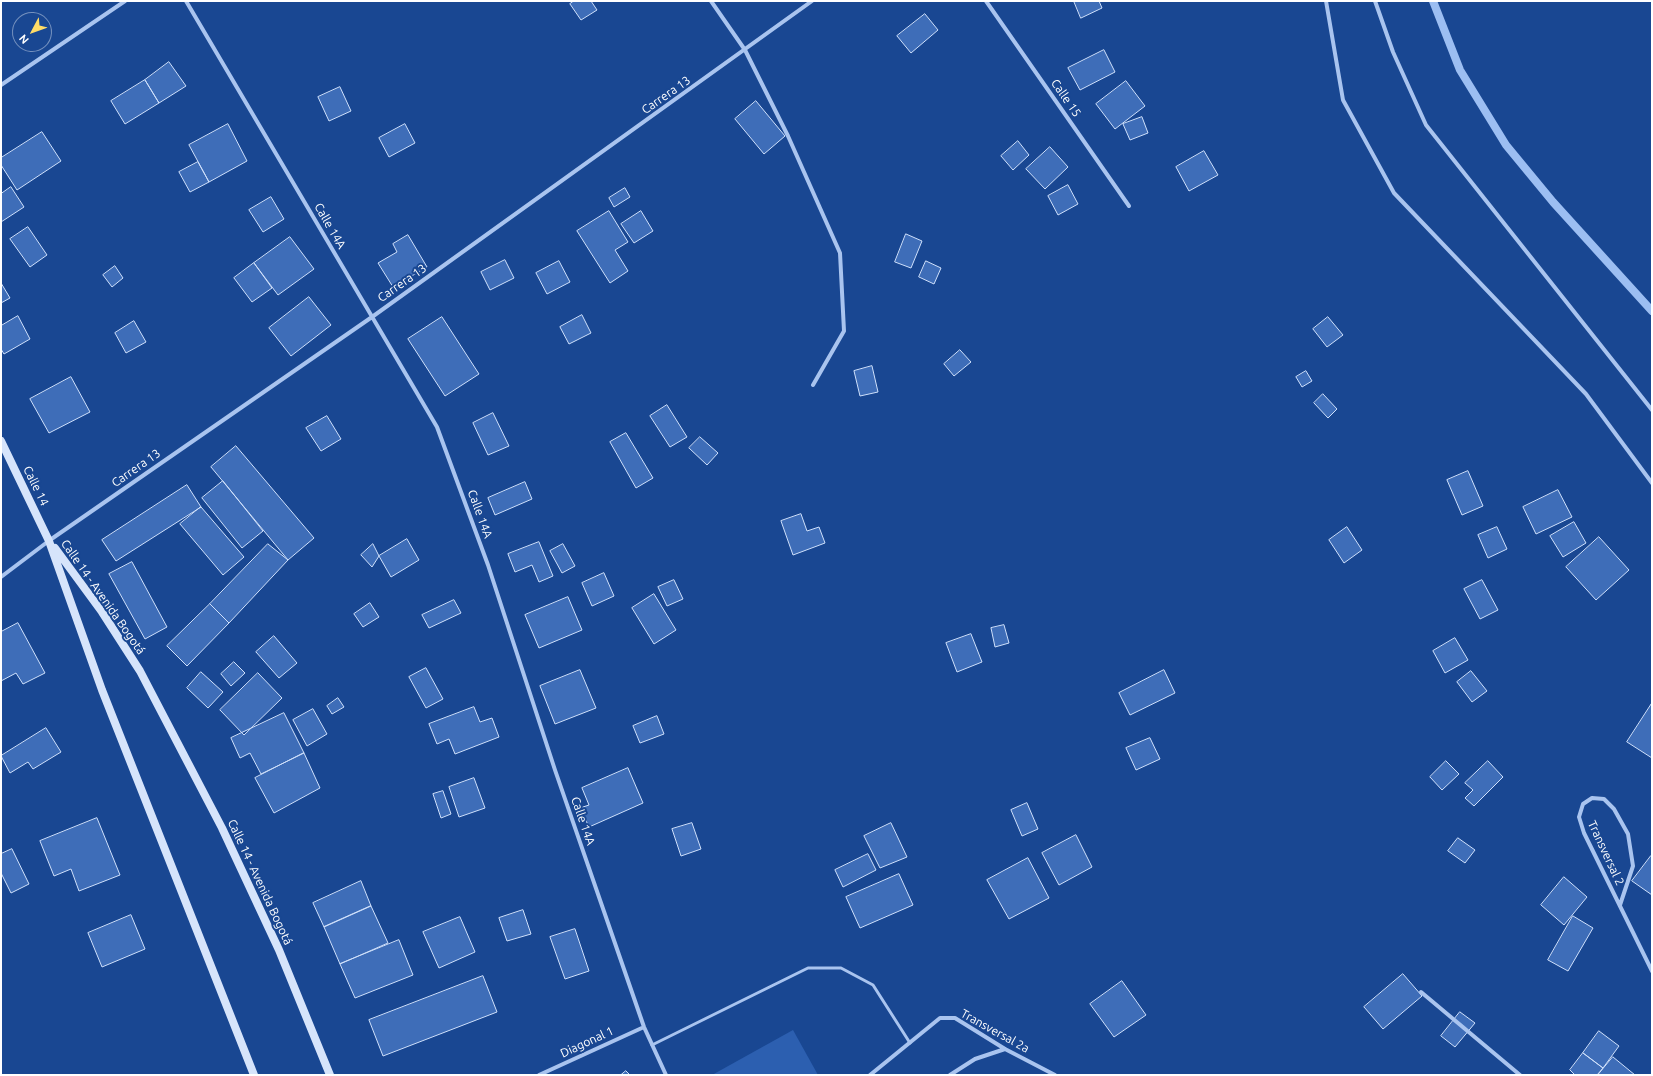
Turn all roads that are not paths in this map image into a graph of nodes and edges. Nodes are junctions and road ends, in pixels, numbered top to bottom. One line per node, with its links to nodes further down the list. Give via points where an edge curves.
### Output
1 (125, 1): 9 (street)
2 (186, 1): 11 (street, Calle 14A)
3 (711, 1): 8 (street)
4 (812, 1): 8 (street, Carrera 13)
5 (986, 1): 10 (street, Calle 15)
6 (1326, 1): 15 (street, via 1343,100 1394,193 1586,394)
7 (1375, 1): 13 (street, via 1393,52 1426,124)
8 (745, 50): 11 (street, Carrera 13); 12 (street, via 788,136 840,253 844,331)
9 (1, 85)
10 (1129, 206)
11 (372, 316): 16 (street, Carrera 13); 21 (street, Calle 14A, via 437,427 488,565 555,770)
12 (812, 385)
13 (1652, 410)
14 (1, 441): 16 (street, Calle 14)
15 (1652, 482)
16 (50, 541): 17 (street, Carrera 13); 25 (street, Calle 14 - Avenida Bogotá, via 102,690); 26 (street, Calle 14 - Avenida Bogotá, via 102,612 140,671 222,828 279,950)
17 (1, 578)
18 (1620, 905): 18 (street, Transversal 2, via 1584,833 1579,817 1583,804 1592,798 1604,799 1614,809 1628,834 1633,866); 19 (street, Transversal 2)
19 (1652, 971)
20 (1421, 992): 32 (street)
21 (644, 1027): 23 (street, Calle 14A); 27 (street, Diagonal 1)
22 (910, 1043): 23 (lane, via 873,985 841,968 808,968); 24 (street, Transversal 2a, via 940,1018 947,1017 955,1018); 29 (street, Transversal 2a)
23 (652, 1045): 28 (street, Calle 14A)
24 (1005, 1049): 30 (street, via 975,1059); 31 (street, Transversal 2a)
25 (254, 1075)
26 (330, 1075)
27 (539, 1075)
28 (666, 1075)
29 (870, 1075)
30 (950, 1075)
31 (1055, 1075)
32 (1520, 1075)

